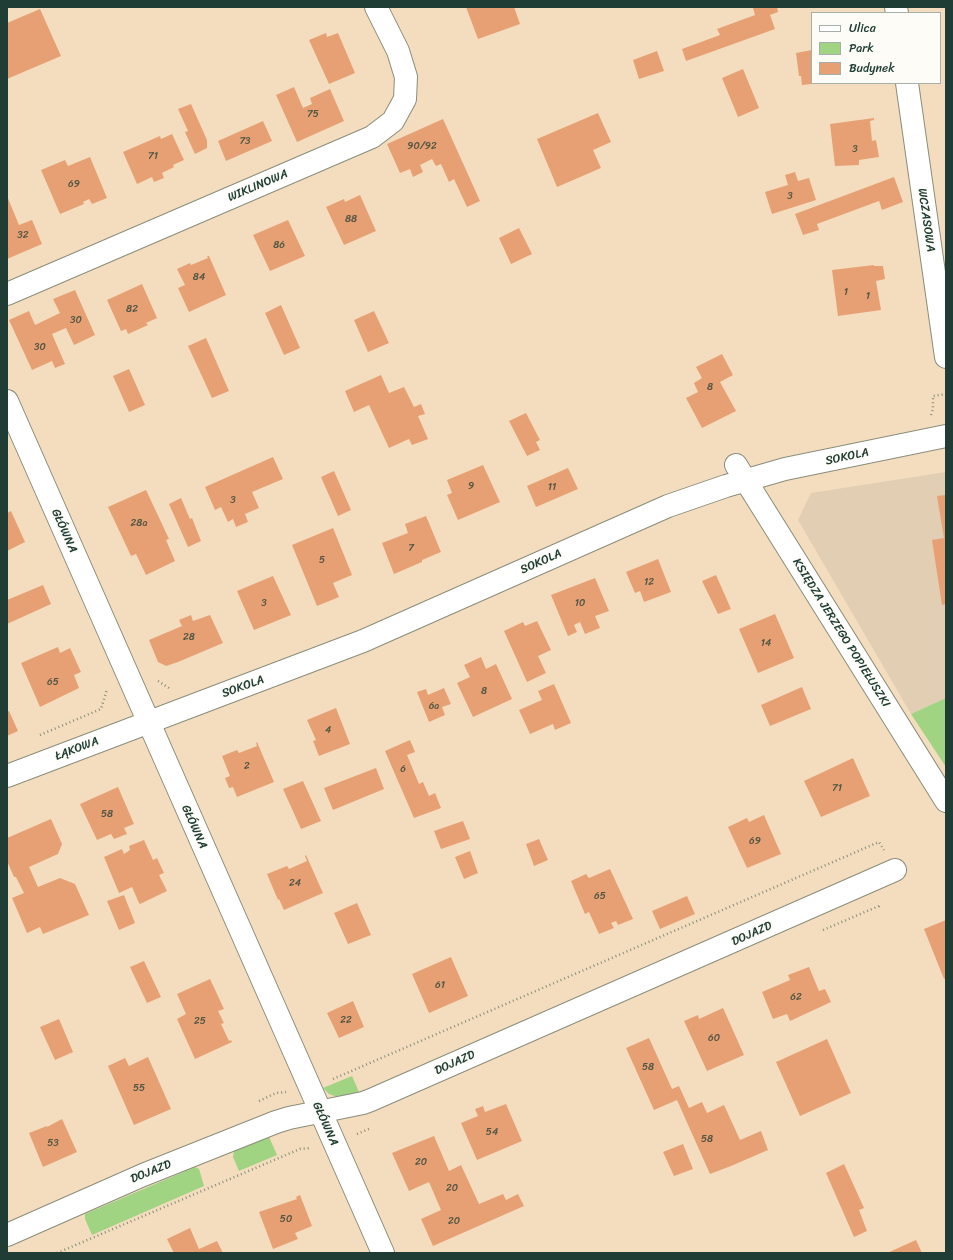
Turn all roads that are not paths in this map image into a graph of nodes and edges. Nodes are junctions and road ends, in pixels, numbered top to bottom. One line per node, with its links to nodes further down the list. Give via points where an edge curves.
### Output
1 (376, 7): 3 (street, WIKLINOWA, via 398,51 406,77 405,99 394,121 372,137)
2 (907, 84): 4 (street, WCZASOWA)
3 (7, 294)
4 (946, 357)
5 (7, 401): 8 (street, GŁÓWNA)
6 (946, 436): 7 (street, SOKOLA, via 785,469)
7 (741, 473): 8 (street, SOKOLA, via 363,641); 10 (street, KSIĘDZA JERZEGO POPIEŁUSZKI)
8 (147, 721): 9 (street, ŁĄKOWA); 12 (street, GŁÓWNA)
9 (7, 776)
10 (946, 801)
11 (895, 870): 12 (street, DOJAZD, via 371,1100)
12 (320, 1112): 13 (street, DOJAZD, via 276,1122 143,1175); 14 (street, GŁÓWNA)
13 (7, 1235)
14 (383, 1253)

